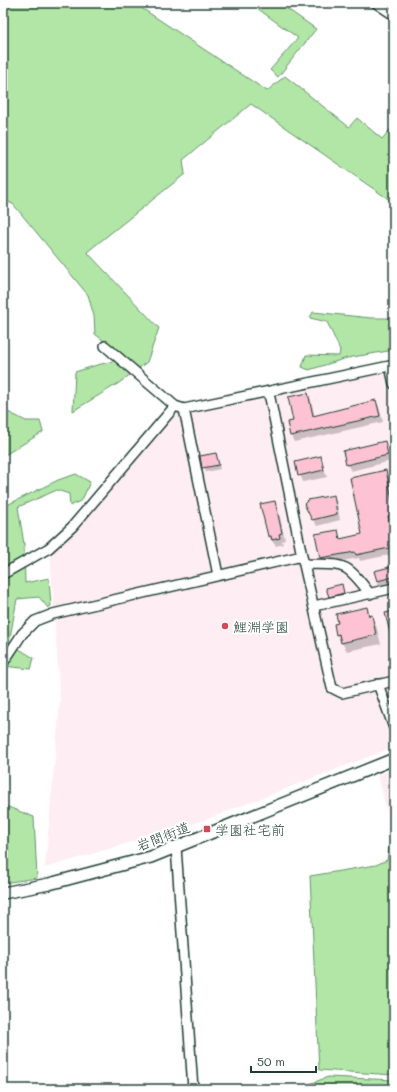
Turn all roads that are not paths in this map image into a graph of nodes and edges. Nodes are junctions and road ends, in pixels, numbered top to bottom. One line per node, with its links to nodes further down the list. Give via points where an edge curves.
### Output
1 (376, 3): 2 (street)
2 (394, 15)
3 (105, 346): 7 (street)
4 (392, 366): 5 (street); 6 (street)
5 (394, 384)
6 (269, 392): 8 (street); 9 (street)
7 (175, 406): 8 (street); 10 (street, via 72,527 49,548)
8 (184, 409): 11 (street)
9 (303, 560): 11 (street); 13 (street, via 347,567); 14 (street)
10 (3, 574)
11 (218, 575): 15 (street, via 53,614 35,621 22,634)
12 (394, 588): 13 (street)
13 (370, 594): 14 (street)
14 (314, 606): 17 (street, via 332,688 342,693)
15 (3, 663)
16 (394, 681): 17 (street)
17 (378, 684): 18 (street)
18 (394, 728)
19 (394, 759): 20 (main road, 岩間街道)
20 (176, 848): 21 (main road, 岩間街道, via 128,865); 22 (street)
21 (3, 893)
22 (193, 1089)

